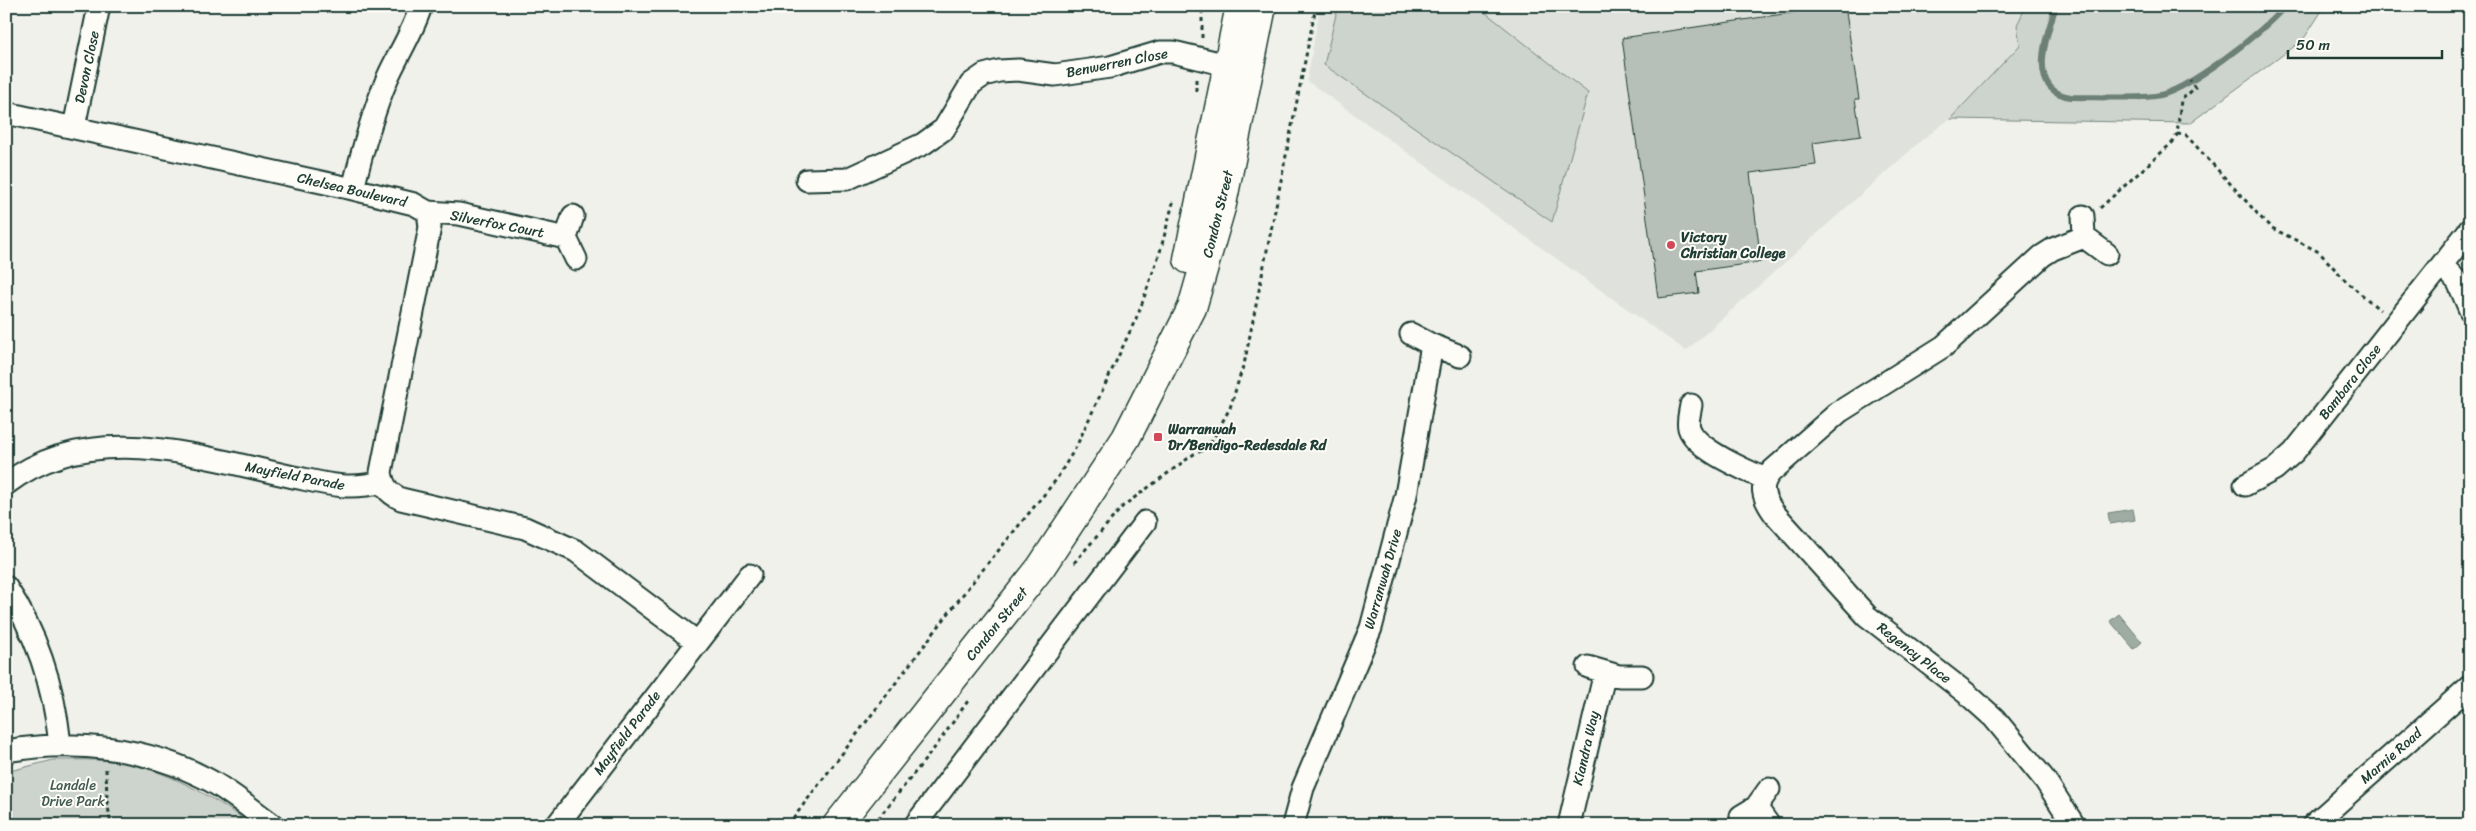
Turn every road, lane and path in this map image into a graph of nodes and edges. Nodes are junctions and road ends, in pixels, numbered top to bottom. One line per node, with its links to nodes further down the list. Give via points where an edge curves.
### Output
1 (99, 6): 11 (street, Devon Close)
2 (421, 6): 14 (street, via 368,128)
3 (1202, 6): 6 (path)
4 (1240, 6): 7 (main road, Condon Street)
5 (1262, 6): 31 (main road, Condon Street, via 1222,204 1192,308)
6 (1200, 58): 7 (street, Benwerren Close); 9 (path); 13 (street, Benwerren Close, via 1160,52 1110,67 1068,73 1040,74 1018,70 984,75 971,84 949,122 929,140 847,179)
7 (1228, 65): 31 (main road, Condon Street, via 1186,270)
8 (2190, 80): 12 (path, via 2195,88 2180,100)
9 (1195, 102)
10 (6, 113): 11 (street, Chelsea Boulevard)
11 (74, 128): 14 (street, Chelsea Boulevard)
12 (2177, 134): 20 (path, via 2174,141 2100,208); 26 (path, via 2186,134 2272,228 2319,252 2347,282)
13 (807, 180)
14 (353, 189): 16 (street, Chelsea Boulevard, via 414,204)
15 (1176, 192): 49 (path, via 1139,312 1076,447 1056,480 967,589)
16 (428, 212): 21 (street, Silverfox Court, via 459,214); 33 (street, via 430,226 381,472)
17 (574, 216): 21 (street)
18 (2083, 216): 20 (street)
19 (2470, 229): 24 (street, Bambara Close)
20 (2084, 237): 22 (street); 32 (street, via 2053,248 2042,256 1944,346 1839,412)
21 (566, 238): 23 (street)
22 (2107, 254)
23 (576, 259)
24 (2442, 265): 25 (street, via 2458,282); 26 (street, Bambara Close)
25 (2470, 310)
26 (2395, 324): 35 (street, Bambara Close, via 2294,452 2264,476)
27 (1411, 334): 28 (street)
28 (1432, 346): 29 (street); 52 (street, Warranwah Drive, via 1406,495 1371,628 1302,788)
29 (1460, 356)
30 (1691, 405): 32 (street, via 1689,427 1695,436 1728,461)
31 (1140, 410): 50 (main road, Condon Street, via 1096,485 1041,567)
32 (1766, 479): 55 (street, Regency Place, via 1763,491 1769,506 1843,590 1880,627 1994,718 2046,780)
33 (382, 482): 34 (street, Mayfield Parade, via 347,488 129,446 60,456); 39 (street, via 390,494 401,499 525,528 576,551)
34 (6, 484)
35 (2245, 485)
36 (1145, 522): 51 (street)
37 (750, 575): 39 (street, Mayfield Parade)
38 (6, 587): 42 (street, via 24,617 47,672 56,707)
39 (697, 642): 48 (street, Mayfield Parade)
40 (1642, 676): 53 (street, Kiandra Way, via 1630,677 1597,670)
41 (2470, 686): 56 (street, Marnie Road)
42 (60, 744): 43 (street); 44 (street)
43 (108, 748): 46 (path, via 105,786); 47 (street, via 148,756 208,779)
44 (6, 751)
45 (1769, 789): 54 (street, via 1748,812)
46 (112, 825)
47 (272, 825)
48 (557, 825)
49 (788, 825)
50 (836, 825)
51 (915, 825)
52 (1293, 825)
53 (1569, 825)
54 (1769, 825)
55 (2074, 825)
56 (2313, 825)

